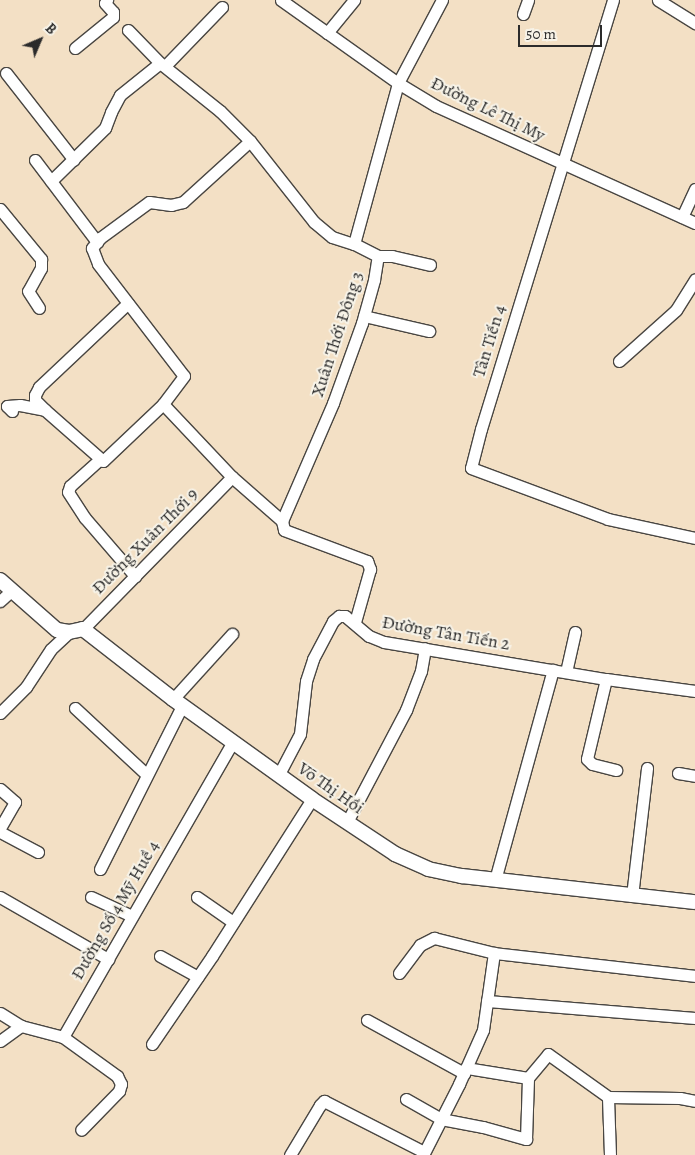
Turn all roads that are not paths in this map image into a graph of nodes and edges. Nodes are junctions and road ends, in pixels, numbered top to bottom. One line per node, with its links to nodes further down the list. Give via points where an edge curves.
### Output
1 (107, 0): 13 (street, via 112,17)
2 (281, 0): 12 (street, Đường Lê Thị My)
3 (354, 0): 12 (street)
4 (442, 0): 16 (street, Xuân Thới Đông 3)
5 (528, 0): 9 (street)
6 (613, 0): 20 (street, Tân Tiến 4)
7 (658, 0): 10 (street)
8 (222, 7): 14 (street)
9 (523, 14)
10 (695, 23)
11 (128, 30): 14 (street)
12 (327, 34): 16 (street, Đường Lê Thị My)
13 (76, 48)
14 (162, 64): 17 (street); 19 (street, via 120,95 105,128)
15 (6, 73): 19 (street)
16 (398, 83): 20 (street, Đường Lê Thị My, via 436,106); 27 (street, Xuân Thới Đông 3)
17 (250, 141): 26 (street, via 183,202 170,205 149,202); 27 (street, via 314,222 332,237)
18 (35, 160): 21 (street)
19 (74, 160): 21 (street)
20 (561, 164): 24 (street, Đường Lê Thị My); 42 (street, Tân Tiến 4, via 471,468 608,519)
21 (51, 181): 26 (street)
22 (695, 189): 24 (street)
23 (0, 209): 32 (street, via 41,259 41,268 28,291)
24 (682, 217): 25 (street, Đường Lê Thị My)
25 (695, 223)
26 (97, 242): 31 (street, via 92,248 98,264)
27 (354, 244): 28 (street, Xuân Thới Đông 3)
28 (378, 256): 29 (street); 33 (street, Xuân Thới Đông 3)
29 (430, 265)
30 (695, 280): 35 (street, via 676,310)
31 (128, 302): 36 (street, via 184,376); 38 (street, via 39,387 35,400)
32 (39, 308)
33 (364, 316): 34 (street); 41 (street, Xuân Thới Đông 3, via 333,403)
34 (430, 331)
35 (620, 361)
36 (163, 404): 39 (street, via 105,461); 40 (street)
37 (6, 405): 38 (street)
38 (44, 410): 39 (street, via 69,429)
39 (99, 460): 43 (street, via 70,486 68,492 84,518)
40 (232, 477): 41 (street); 43 (street, Đường Xuân Thới 9)
41 (282, 521): 47 (street, via 284,530 367,561 370,569)
42 (695, 538)
43 (135, 576): 48 (street, Đường Xuân Thới 9)
44 (0, 580): 45 (street, Võ Thị Hồi)
45 (11, 591): 46 (street); 48 (street, Võ Thị Hồi, via 58,630)
46 (0, 601)
47 (355, 622): 51 (street, Đường Tân Tiến 2, via 369,636 384,642); 63 (street, via 338,616 313,659 306,682 300,734)
48 (76, 631): 56 (street, Võ Thị Hồi); 58 (street, Đường Xuân Thới 9, via 51,650 26,687)
49 (575, 632): 53 (street)
50 (232, 634): 56 (street)
51 (425, 648): 52 (street, Đường Tân Tiến 2); 68 (street, via 421,671 406,710)
52 (553, 670): 53 (street, Đường Tân Tiến 2); 72 (street)
53 (566, 672): 54 (street, Đường Tân Tiến 2)
54 (606, 679): 55 (street, Đường Tân Tiến 2); 61 (street, via 587,759 592,764)
55 (695, 691)
56 (178, 703): 59 (street, Võ Thị Hồi); 64 (street)
57 (75, 708): 64 (street)
58 (0, 713)
59 (233, 741): 63 (street, Võ Thị Hồi); 78 (street, Đường Số 4 Mỹ Huề 4)
60 (647, 768): 73 (street)
61 (616, 770)
62 (678, 773): 65 (street)
63 (279, 774): 67 (street, Võ Thị Hồi)
64 (147, 775): 71 (street)
65 (695, 776)
66 (0, 789): 69 (street, via 15,802)
67 (312, 798): 68 (street, Võ Thị Hồi); 79 (street)
68 (347, 822): 72 (street, Võ Thị Hồi, via 395,854 428,869)
69 (0, 830): 70 (street)
70 (38, 852)
71 (100, 869)
72 (495, 880): 73 (street, Võ Thị Hồi)
73 (632, 896): 77 (street, Võ Thị Hồi)
74 (0, 897): 82 (street)
75 (91, 897): 78 (street)
76 (197, 897): 79 (street)
77 (695, 902)
78 (132, 916): 82 (street, Đường Số 4 Mỹ Huề 4)
79 (233, 922): 85 (street)
80 (494, 953): 83 (street, via 434,938 420,945); 84 (street); 86 (street)
81 (160, 956): 85 (street)
82 (108, 959): 91 (street, Đường Số 4 Mỹ Huề 4)
83 (399, 974)
84 (695, 976)
85 (198, 977): 93 (street)
86 (487, 1001): 88 (street); 94 (street, via 483,1030)
87 (0, 1013): 90 (street)
88 (695, 1018)
89 (367, 1020): 94 (street)
90 (21, 1026): 91 (street); 92 (street)
91 (63, 1037): 100 (street, via 112,1071 121,1084 119,1091)
92 (0, 1041)
93 (152, 1044)
94 (465, 1071): 95 (street); 99 (street)
95 (528, 1078): 96 (street, via 548,1054); 99 (street, via 526,1139)
96 (608, 1097): 98 (street); 103 (street)
97 (406, 1099): 99 (street)
98 (695, 1101)
99 (441, 1118): 101 (street)
100 (81, 1130)
101 (423, 1154): 102 (street, via 324,1101)
102 (290, 1155)
103 (610, 1155)

